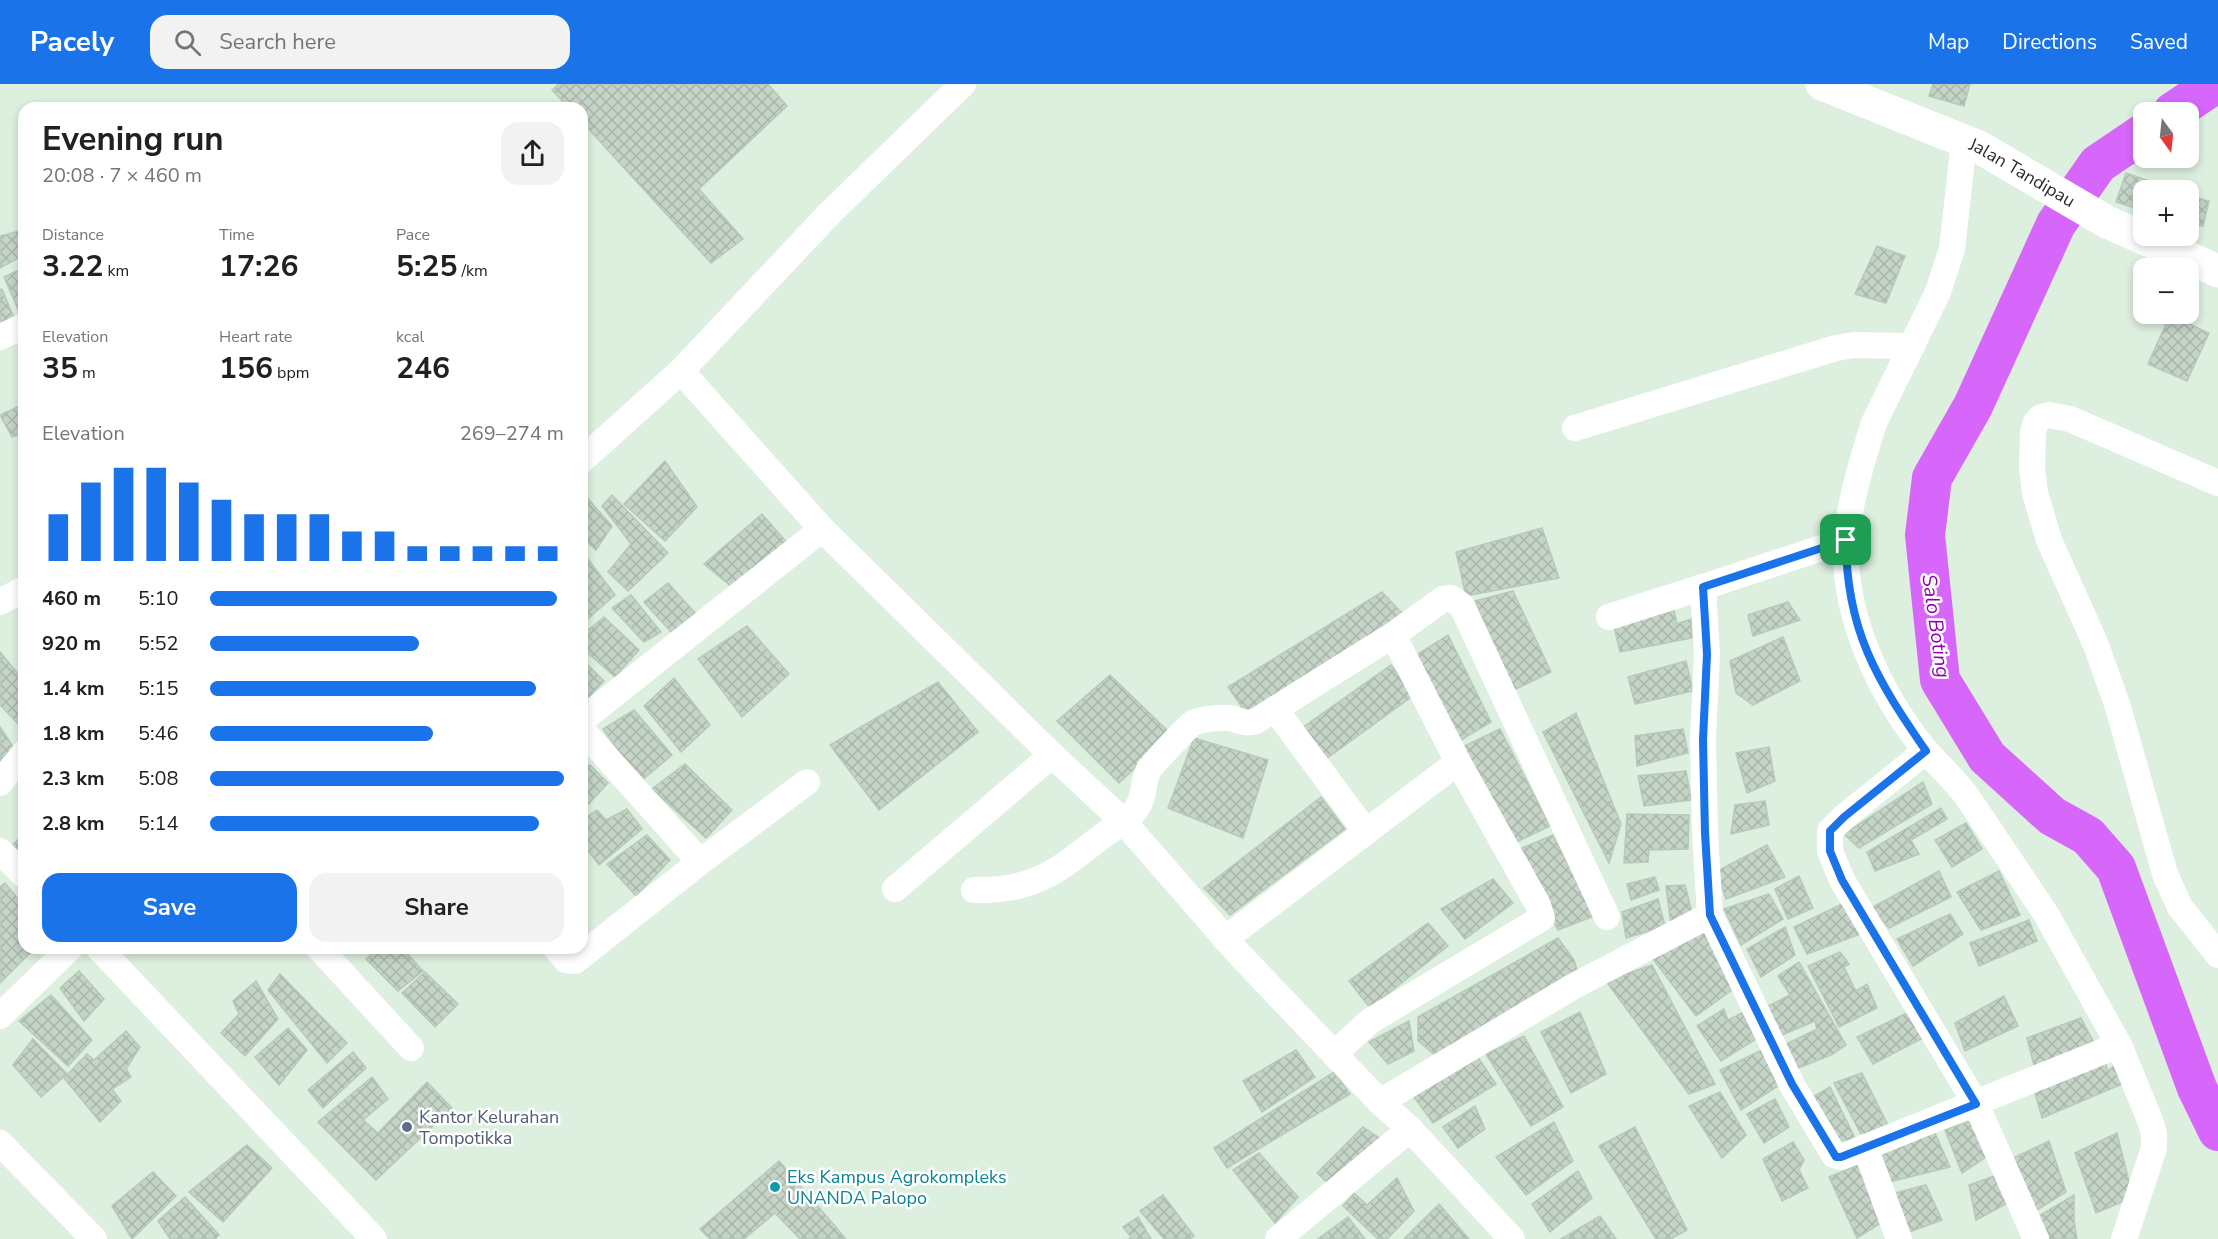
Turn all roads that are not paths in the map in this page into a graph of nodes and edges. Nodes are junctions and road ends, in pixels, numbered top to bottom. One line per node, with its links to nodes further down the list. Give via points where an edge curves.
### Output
1 (963, 84): 8 (street, via 830,213)
2 (1822, 84): 3 (street, Jalan Tandipau)
3 (1972, 144): 4 (street, Jalan Tandipau, via 2108,222); 7 (street, via 1952,249 1938,292)
4 (2218, 271)
5 (18, 329): 6 (street)
6 (0, 337)
7 (1912, 346): 9 (street, via 1836,348); 13 (street, via 1874,423)
8 (681, 370): 10 (street); 12 (street)
9 (1575, 428)
10 (588, 455)
11 (2218, 483): 44 (street, via 2079,422 2049,415 2036,422 2033,481 2049,540 2096,645 2118,707 2165,874 2180,907)
12 (822, 529): 20 (street); 23 (street)
13 (1846, 540): 14 (street); 22 (street, via 1848,587 1861,641 1891,698)
14 (1703, 587): 17 (street); 35 (street, via 1707,648 1703,764)
15 (18, 592): 16 (street)
16 (0, 602)
17 (1609, 617)
18 (1393, 635): 19 (street); 25 (street); 36 (street, via 1443,599 1450,598 1462,606)
19 (1275, 709): 28 (street, via 1249,724 1224,718 1191,723 1150,768 1138,807); 29 (street)
20 (588, 715)
21 (588, 737): 31 (street)
22 (1926, 751): 46 (street, via 1959,786 2024,879); 50 (street, via 1830,831 1830,851 1842,880)
23 (1052, 755): 28 (street); 33 (street)
24 (18, 760): 27 (street)
25 (1458, 762): 29 (street); 48 (street, via 1542,918 1370,1021)
26 (807, 782): 31 (street)
27 (0, 783)
28 (1123, 821): 34 (street, via 1055,873 1018,887); 37 (street)
29 (1366, 832): 37 (street)
30 (0, 851): 32 (street)
31 (700, 862): 38 (street)
32 (18, 868)
33 (895, 889)
34 (974, 890)
35 (1710, 915): 49 (street, via 1574,986); 53 (street, via 1792,1084 1834,1155 1841,1157)
36 (1607, 917)
37 (1225, 939): 48 (street)
38 (588, 951)
39 (64, 954): 45 (street)
40 (105, 954): 55 (street)
41 (325, 954): 47 (street)
42 (561, 954): 43 (street, via 566,960 575,961)
43 (584, 954)
44 (2218, 955)
45 (0, 1016)
46 (2119, 1045): 50 (street); 60 (street, via 2154,1134 2154,1148)
47 (411, 1048)
48 (1334, 1054): 49 (street)
49 (1380, 1102): 51 (street)
50 (1976, 1104): 53 (street); 59 (street)
51 (1410, 1129): 56 (street); 57 (street)
52 (0, 1143): 54 (street)
53 (1865, 1148): 58 (street)
54 (94, 1239)
55 (374, 1239)
56 (1278, 1239)
57 (1512, 1239)
58 (1899, 1239)
59 (2036, 1239)
60 (2124, 1239)

